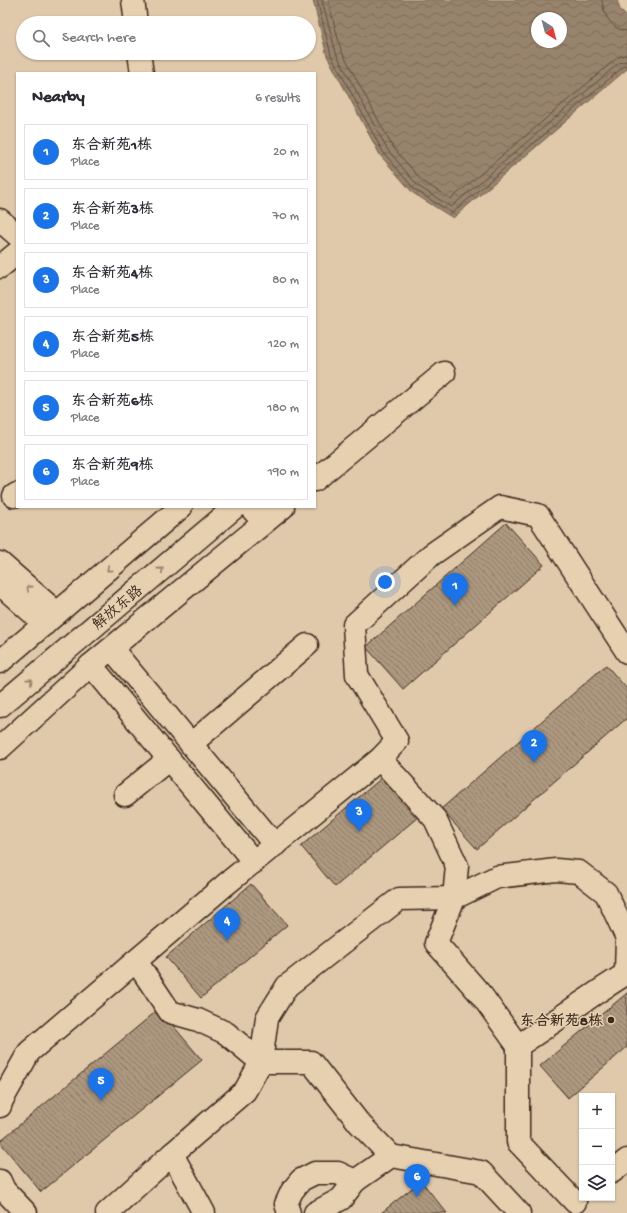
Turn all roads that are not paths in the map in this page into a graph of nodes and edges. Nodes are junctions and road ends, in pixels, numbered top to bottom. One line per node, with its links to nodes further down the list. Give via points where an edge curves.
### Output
1 (133, 0): 2 (street)
2 (135, 16)
3 (140, 60): 4 (street)
4 (142, 72)
5 (0, 220): 6 (street)
6 (16, 234)
7 (16, 254): 8 (street)
8 (0, 267)
9 (444, 374): 10 (street)
10 (316, 479)
11 (180, 508): 17 (street, one-way to 17)
12 (234, 508): 23 (street, 解放东路, one-way to 12)
13 (280, 508): 14 (street)
14 (257, 515): 19 (street)
15 (0, 563): 17 (street, one-way to 15)
16 (0, 584): 17 (street)
17 (51, 618): 21 (street)
18 (307, 645): 24 (street)
19 (112, 649): 22 (street); 24 (street)
20 (627, 652): 27 (street, via 538,515 500,507 431,555 354,625 357,675 397,741)
21 (0, 662)
22 (91, 665): 25 (street); 26 (street)
23 (0, 706)
24 (190, 744): 29 (street)
25 (0, 748)
26 (169, 759): 28 (street); 30 (street)
27 (380, 759): 29 (street); 31 (street, via 435,819 457,866)
28 (125, 795)
29 (275, 845): 30 (street)
30 (254, 862): 32 (street)
31 (454, 898): 33 (street, via 497,877 556,870 579,872 606,893 627,938); 34 (street, via 436,943 482,996); 36 (street, via 399,899 286,986 267,1018)
32 (136, 961): 35 (street); 36 (street, via 170,1012 198,1020 226,1033)
33 (627, 973): 34 (street)
34 (518, 1046): 45 (street, via 518,1142)
35 (29, 1052): 37 (street); 38 (street)
36 (261, 1062): 39 (street, via 245,1091); 40 (street, via 311,1062 359,1123)
37 (0, 1081)
38 (0, 1106)
39 (172, 1154): 47 (street); 48 (street)
40 (391, 1156): 44 (street); 51 (street, via 481,1172)
41 (627, 1160): 42 (street)
42 (615, 1170)
43 (0, 1181): 46 (street, via 4,1190)
44 (355, 1181): 49 (street, via 338,1173 315,1173 301,1180 292,1191 286,1204); 50 (street, via 341,1199)
45 (578, 1204)
46 (26, 1213)
47 (107, 1213)
48 (204, 1213)
49 (289, 1213)
50 (315, 1213)
51 (519, 1213)

